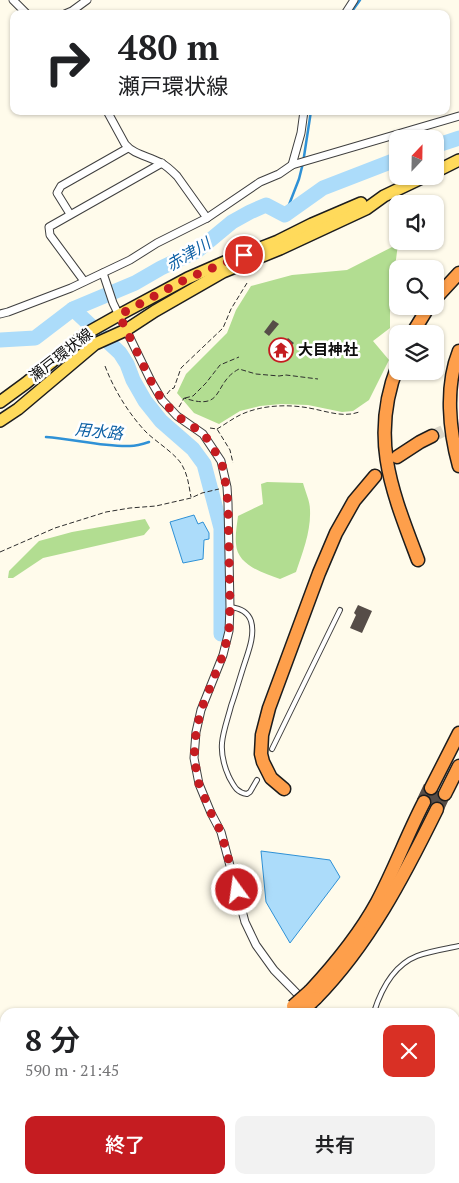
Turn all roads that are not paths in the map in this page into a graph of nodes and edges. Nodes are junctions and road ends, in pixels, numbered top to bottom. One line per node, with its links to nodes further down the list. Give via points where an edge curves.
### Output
1 (14, 0): 3 (street)
2 (86, 0): 4 (street)
3 (23, 10)
4 (73, 10)
5 (109, 115): 8 (street)
6 (303, 115): 11 (street)
7 (459, 116): 11 (street)
8 (128, 148): 10 (street); 15 (street, via 61,186 57,193)
9 (459, 160): 12 (main road)
10 (162, 163): 15 (street); 16 (street, via 177,176)
11 (295, 165): 16 (street, via 260,182)
12 (444, 168)
13 (407, 185): 14 (main road, 瀬戸環状線)
14 (384, 196): 22 (main road, 瀬戸環状線, via 188,278); 23 (main road, 瀬戸環状線, via 366,209 223,272)
15 (70, 214): 19 (street, via 49,227 50,235)
16 (207, 218): 17 (street)
17 (103, 273): 19 (street); 22 (street)
18 (459, 273): 20 (highway)
19 (84, 281): 21 (street)
20 (444, 289)
21 (0, 314)
22 (119, 315): 23 (street); 26 (main road, 瀬戸環状線, via 87,334)
23 (126, 330): 27 (main road, 瀬戸環状線, via 95,344); 33 (street, via 162,400 175,414 204,434 221,461 228,503)
24 (459, 351): 30 (highway, via 452,382 451,409)
25 (392, 380): 32 (highway, via 386,402 384,445 395,497)
26 (0, 402)
27 (0, 421)
28 (432, 436): 29 (highway)
29 (397, 457)
30 (459, 466)
31 (375, 476): 40 (highway, via 354,501 336,533 269,708 261,754 271,778)
32 (418, 560)
33 (230, 607): 38 (lane, via 249,617 252,634 225,727 223,757 235,790 246,794); 47 (street, via 223,655 201,710 196,732 194,758 199,784 221,832 245,922 256,946)
34 (340, 610): 36 (lane)
35 (459, 733): 39 (highway)
36 (272, 749)
37 (459, 766): 41 (highway)
38 (257, 780)
39 (431, 788)
40 (284, 789)
41 (445, 794)
42 (424, 802): 45 (highway, via 366,920)
43 (437, 809): 45 (highway, via 374,926 333,982)
44 (459, 946): 48 (lane, via 416,956 406,963 384,986)
45 (313, 994): 46 (highway, bridge)
46 (296, 1008)
47 (311, 1008)
48 (376, 1008)

